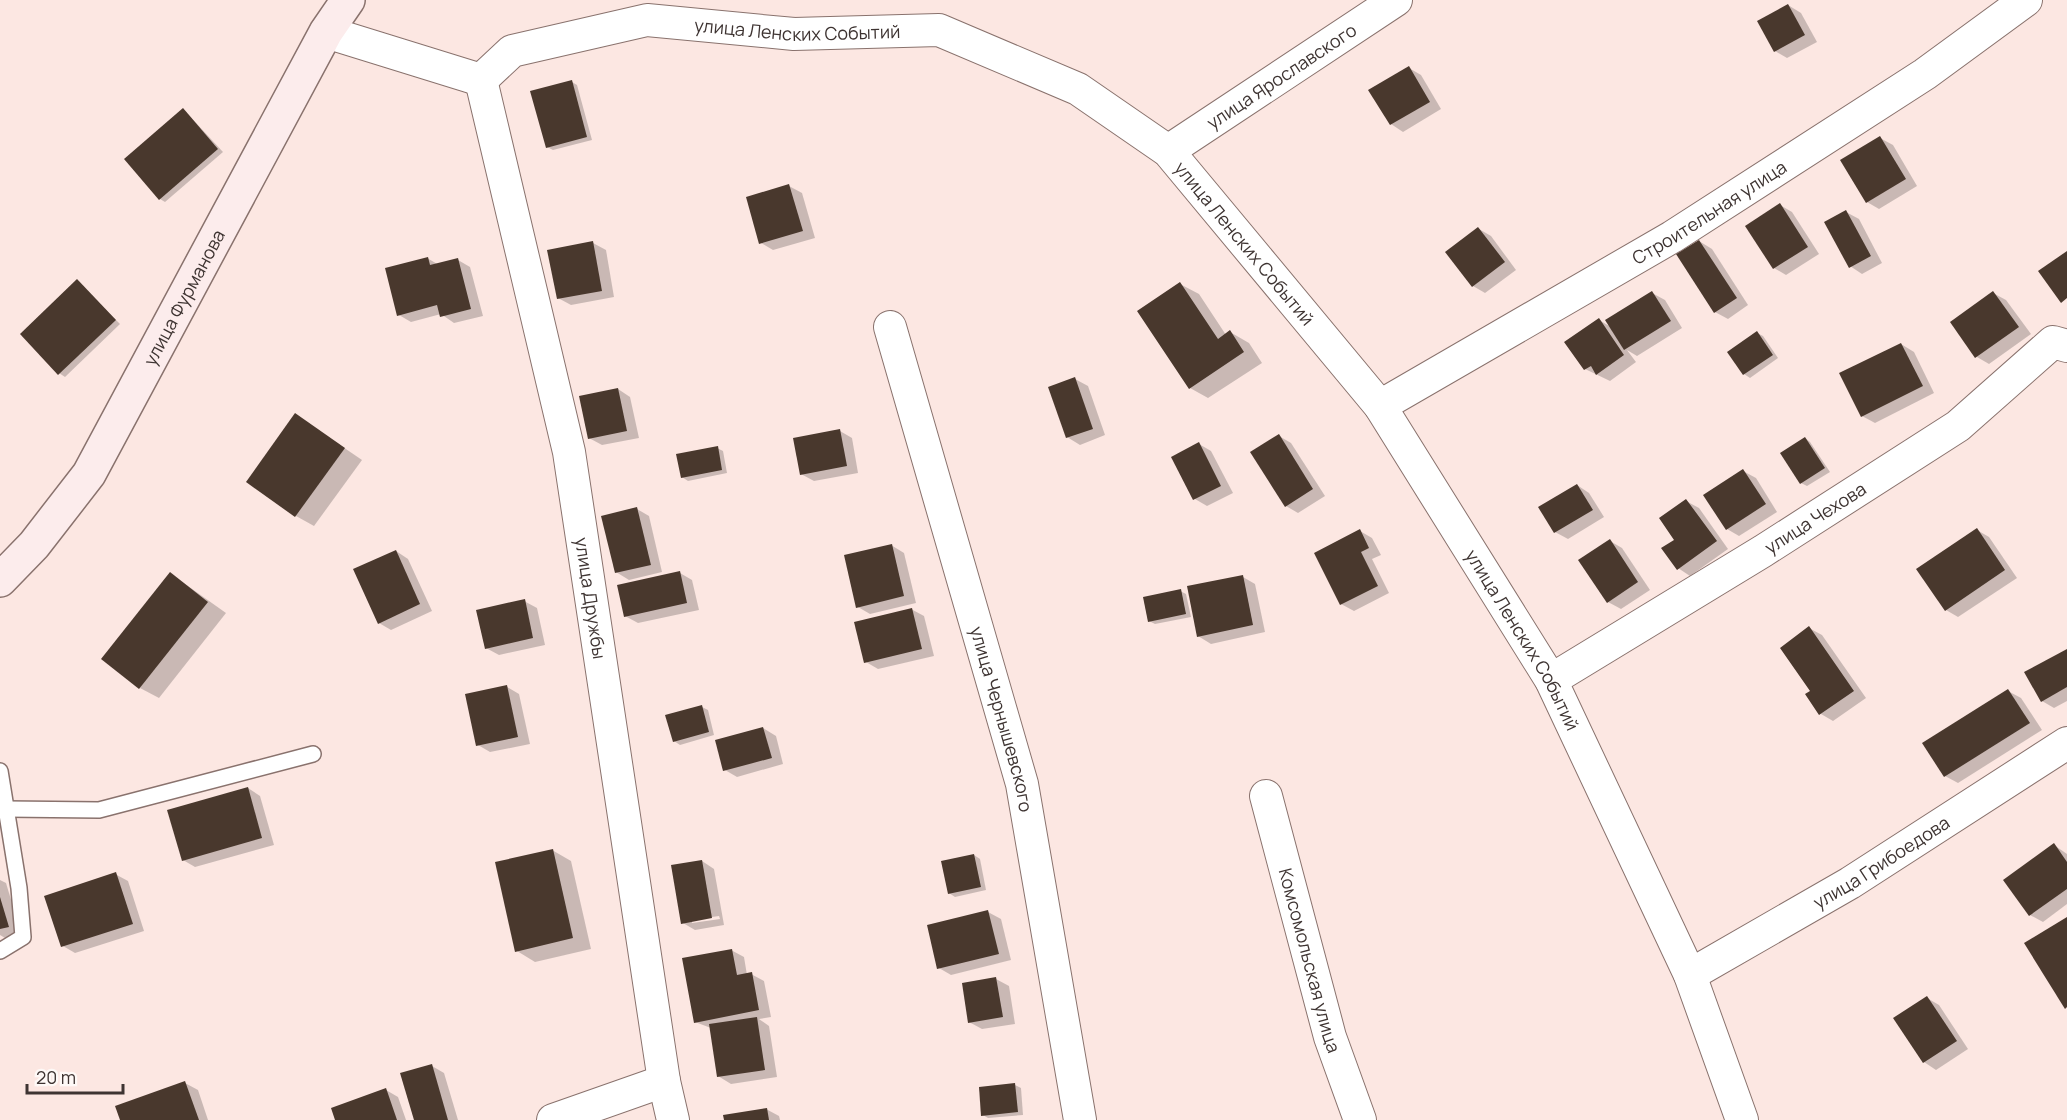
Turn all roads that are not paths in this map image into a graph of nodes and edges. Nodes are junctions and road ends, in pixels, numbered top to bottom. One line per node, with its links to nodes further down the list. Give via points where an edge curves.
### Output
1 (348, 0): 4 (main road, улица Фурманова)
2 (1396, 0): 6 (street, улица Ярославского)
3 (2026, 0): 9 (street, Строительная улица, via 1925,74 1672,237)
4 (326, 32): 5 (street); 10 (main road, улица Фурманова, via 89,474 34,545)
5 (481, 80): 6 (street, улица Ленских Событий, via 512,51 647,20 795,34 939,30 1078,89); 19 (street, улица Дружбы, via 569,452)
6 (1168, 151): 9 (street, улица Ленских Событий)
7 (890, 327): 22 (street, улица Чернышевского, via 1022,784)
8 (2067, 346): 11 (street, улица Чехова, via 2053,342 1958,426)
9 (1380, 406): 11 (street, улица Ленских Событий)
10 (0, 580)
11 (1551, 680): 18 (street, улица Ленских Событий)
12 (2067, 743): 18 (street, улица Грибоедова, via 1850,883)
13 (313, 754): 16 (lane, via 99,810)
14 (0, 771): 16 (lane)
15 (1266, 796): 23 (street, Комсомольская улица, via 1330,1037)
16 (6, 809): 17 (lane, via 23,937)
17 (0, 951)
18 (1690, 975): 24 (street, улица Ленских Событий)
19 (664, 1082): 20 (street); 21 (street, улица Дружбы)
20 (553, 1120)
21 (673, 1120)
22 (1080, 1120)
23 (1360, 1120)
24 (1742, 1120)

